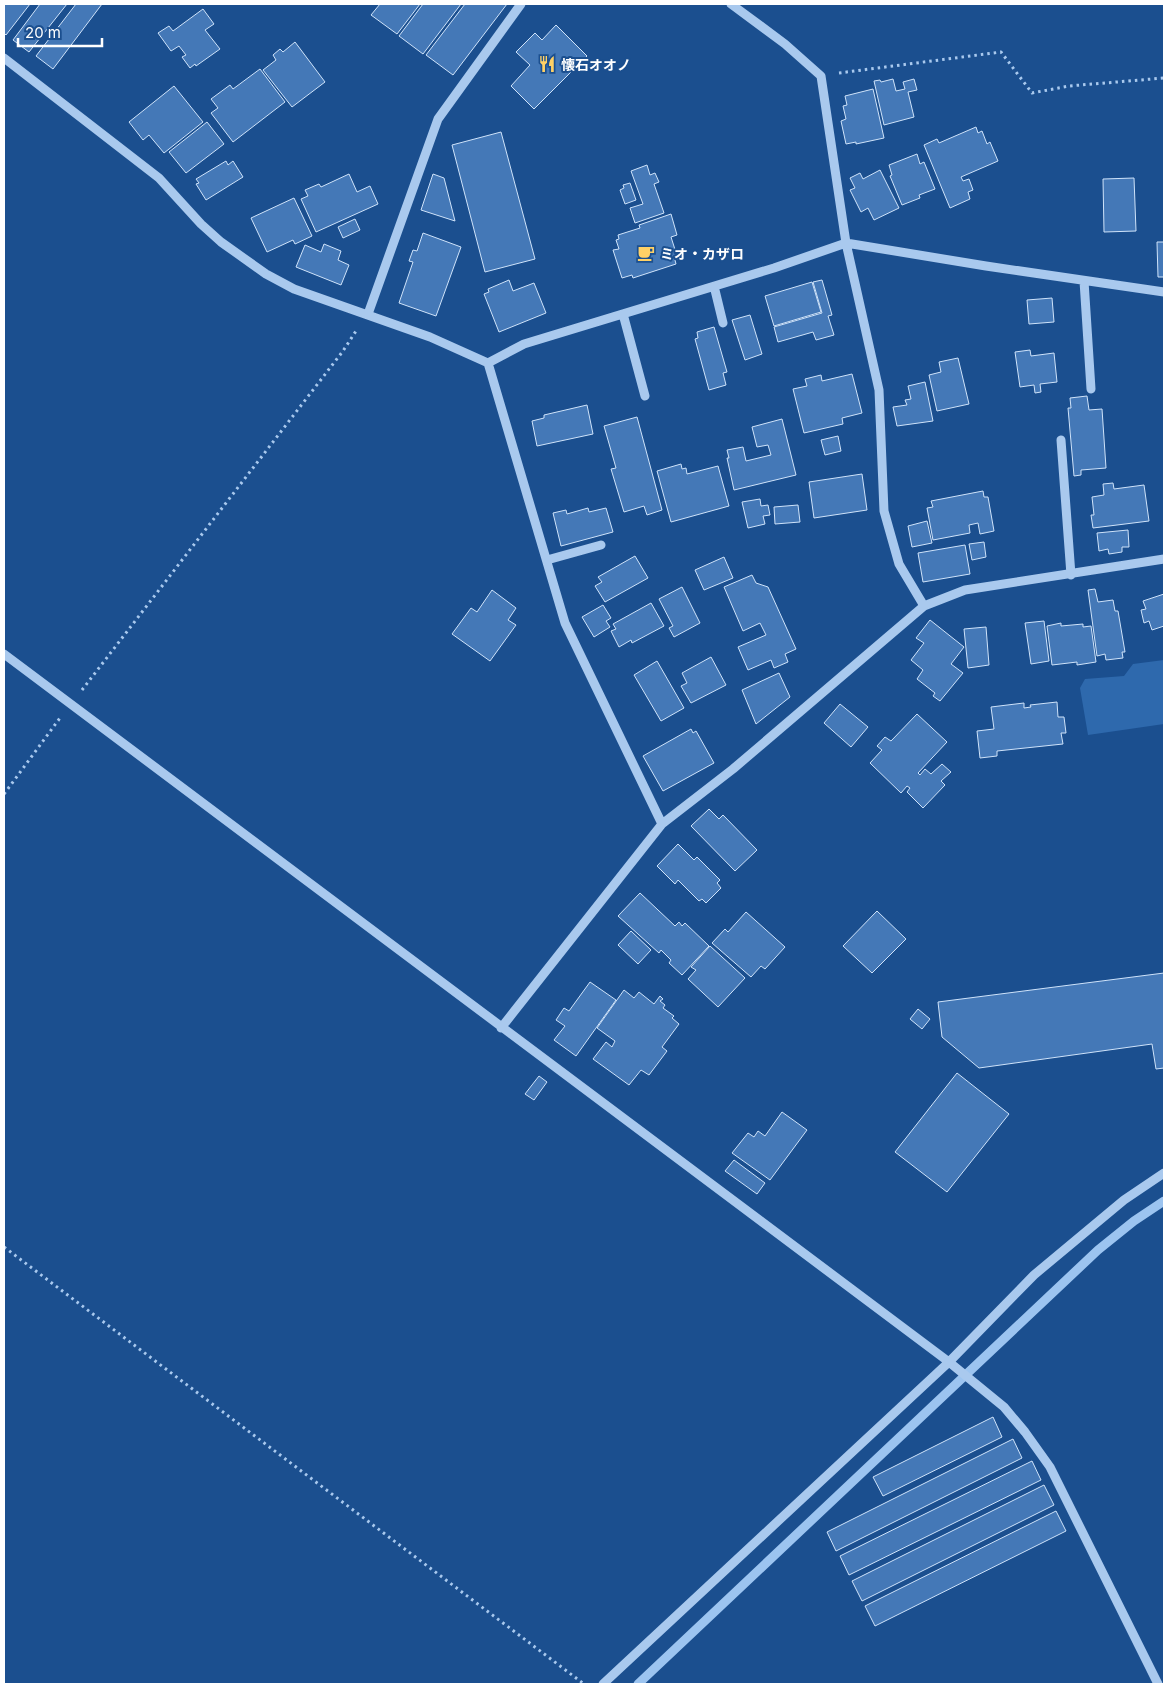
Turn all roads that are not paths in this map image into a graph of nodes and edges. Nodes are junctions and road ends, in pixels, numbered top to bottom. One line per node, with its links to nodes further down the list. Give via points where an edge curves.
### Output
1 (521, 4): 8 (street, via 438,118)
2 (731, 4): 4 (street, via 785,44 820,76)
3 (4, 58): 8 (street, via 159,178 201,224 242,258 294,289)
4 (846, 242): 5 (street); 6 (street); 19 (street, via 879,390 884,510 899,564)
5 (1084, 281): 7 (street); 12 (street)
6 (714, 286): 9 (street); 10 (street)
7 (1164, 292)
8 (368, 314): 11 (street)
9 (623, 314): 11 (street, via 524,344); 13 (street)
10 (723, 323)
11 (488, 363): 16 (street)
12 (1091, 389)
13 (645, 396)
14 (1061, 440): 18 (street)
15 (602, 545): 16 (street)
16 (547, 560): 21 (street, via 565,624)
17 (1164, 560): 18 (street)
18 (1071, 575): 19 (street, via 965,590)
19 (924, 606): 21 (street, via 733,769)
20 (4, 654): 22 (street)
21 (662, 824): 22 (street)
22 (501, 1028): 24 (street)
23 (1164, 1173): 24 (street, via 1124,1200 1034,1275)
24 (949, 1362): 25 (street); 26 (street, via 1004,1407 1050,1467)
25 (604, 1684)
26 (1158, 1684)

